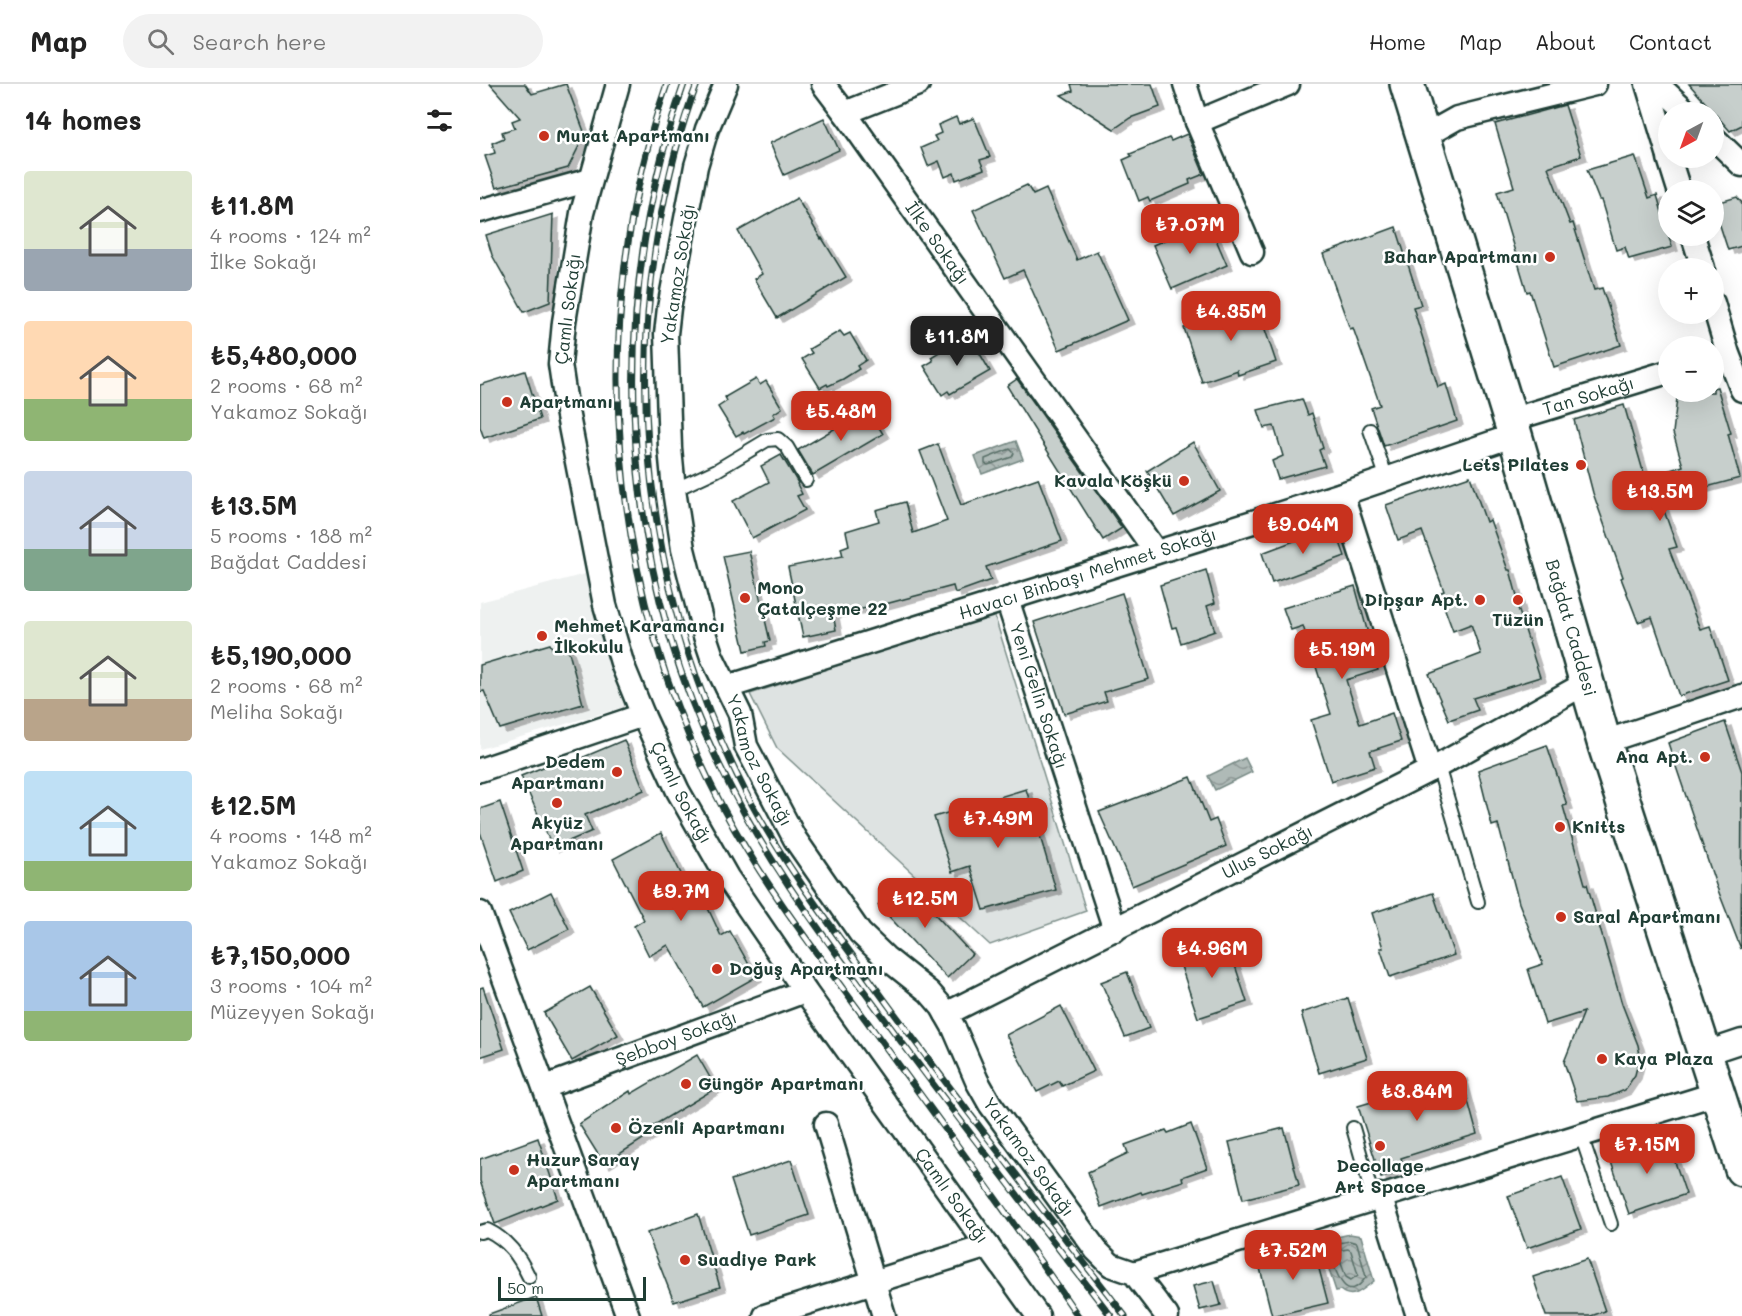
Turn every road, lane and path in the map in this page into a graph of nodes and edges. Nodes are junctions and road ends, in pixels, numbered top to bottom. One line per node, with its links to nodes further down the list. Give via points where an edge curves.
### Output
1 (618, 84): 18 (street, Çamlı Sokağı)
2 (726, 84): 29 (street, Yakamoz Sokağı, via 696,166 669,308 666,362)
3 (823, 84): 12 (street, İlke Sokağı)
4 (918, 84): 12 (street)
5 (1185, 84): 14 (street)
6 (1288, 84): 14 (street)
7 (1407, 84): 15 (main road, Bağdat Caddesi)
8 (1595, 84): 15 (street, via 1457,118)
9 (1647, 84): 13 (street)
10 (1657, 84): 11 (street)
11 (1676, 102)
12 (845, 112): 31 (street, İlke Sokağı)
13 (1658, 120)
14 (1197, 122): 20 (street)
15 (1423, 137): 25 (main road, Bağdat Caddesi)
16 (1724, 148): 17 (street)
17 (1742, 165)
18 (590, 180): 19 (street); 36 (street, Çamlı Sokağı, via 564,322 561,373 608,618)
19 (480, 211)
20 (1252, 252)
21 (1719, 324): 22 (street)
22 (1728, 354): 24 (street)
23 (1658, 376): 25 (street, Tan Sokağı)
24 (1742, 390)
25 (1512, 427): 27 (street, Havacı Binbaşı Mehmet Sokağı); 33 (main road, Bağdat Caddesi)
26 (1370, 430): 27 (lane)
27 (1387, 479): 30 (street, Havacı Binbaşı Mehmet Sokağı)
28 (806, 480): 29 (lane, via 778,438 766,440)
29 (674, 490): 34 (street, Yakamoz Sokağı, via 683,549 705,636)
30 (1342, 494): 31 (street, Havacı Binbaşı Mehmet Sokağı); 38 (street)
31 (1156, 552): 32 (street, Havacı Binbaşı Mehmet Sokağı)
32 (1007, 599): 34 (street, Havacı Binbaşı Mehmet Sokağı); 42 (street, Yeni Gelin Sokağı)
33 (1586, 683): 37 (main road, Bağdat Caddesi); 38 (street, Ulus Sokağı)
34 (727, 687): 44 (street, Yakamoz Sokağı, via 740,714 746,746 807,858 860,933 926,990)
35 (1742, 696): 37 (street)
36 (643, 715): 39 (street); 43 (street, Çamlı Sokağı, via 708,846)
37 (1604, 742): 46 (main road, Bağdat Caddesi)
38 (1434, 768): 40 (lane); 42 (street, Ulus Sokağı)
39 (480, 770)
40 (1478, 902)
41 (480, 913): 47 (street)
42 (1115, 930): 44 (street, Ulus Sokağı)
43 (805, 991): 47 (street, Şebboy Sokağı); 56 (street, Çamlı Sokağı)
44 (946, 1014): 57 (street, Yakamoz Sokağı, via 980,1086 1015,1141 1101,1256 1114,1266)
45 (1742, 1041): 46 (street)
46 (1706, 1053): 48 (main road, Bağdat Caddesi)
47 (545, 1087): 60 (street)
48 (1718, 1093): 51 (street); 52 (main road, Bağdat Caddesi)
49 (826, 1124): 59 (street)
50 (1353, 1128): 53 (lane)
51 (1581, 1135): 53 (street); 54 (lane)
52 (1742, 1169)
53 (1377, 1196): 57 (street); 65 (street)
54 (1611, 1224)
55 (480, 1232): 58 (lane, via 487,1230 501,1237 519,1257)
56 (988, 1246): 59 (street); 63 (street, Çamlı Sokağı)
57 (1134, 1272): 64 (street)
58 (529, 1277)
59 (873, 1283): 61 (street); 62 (street)
60 (628, 1316)
61 (765, 1316)
62 (884, 1316)
63 (1038, 1316)
64 (1167, 1316)
65 (1418, 1316)

